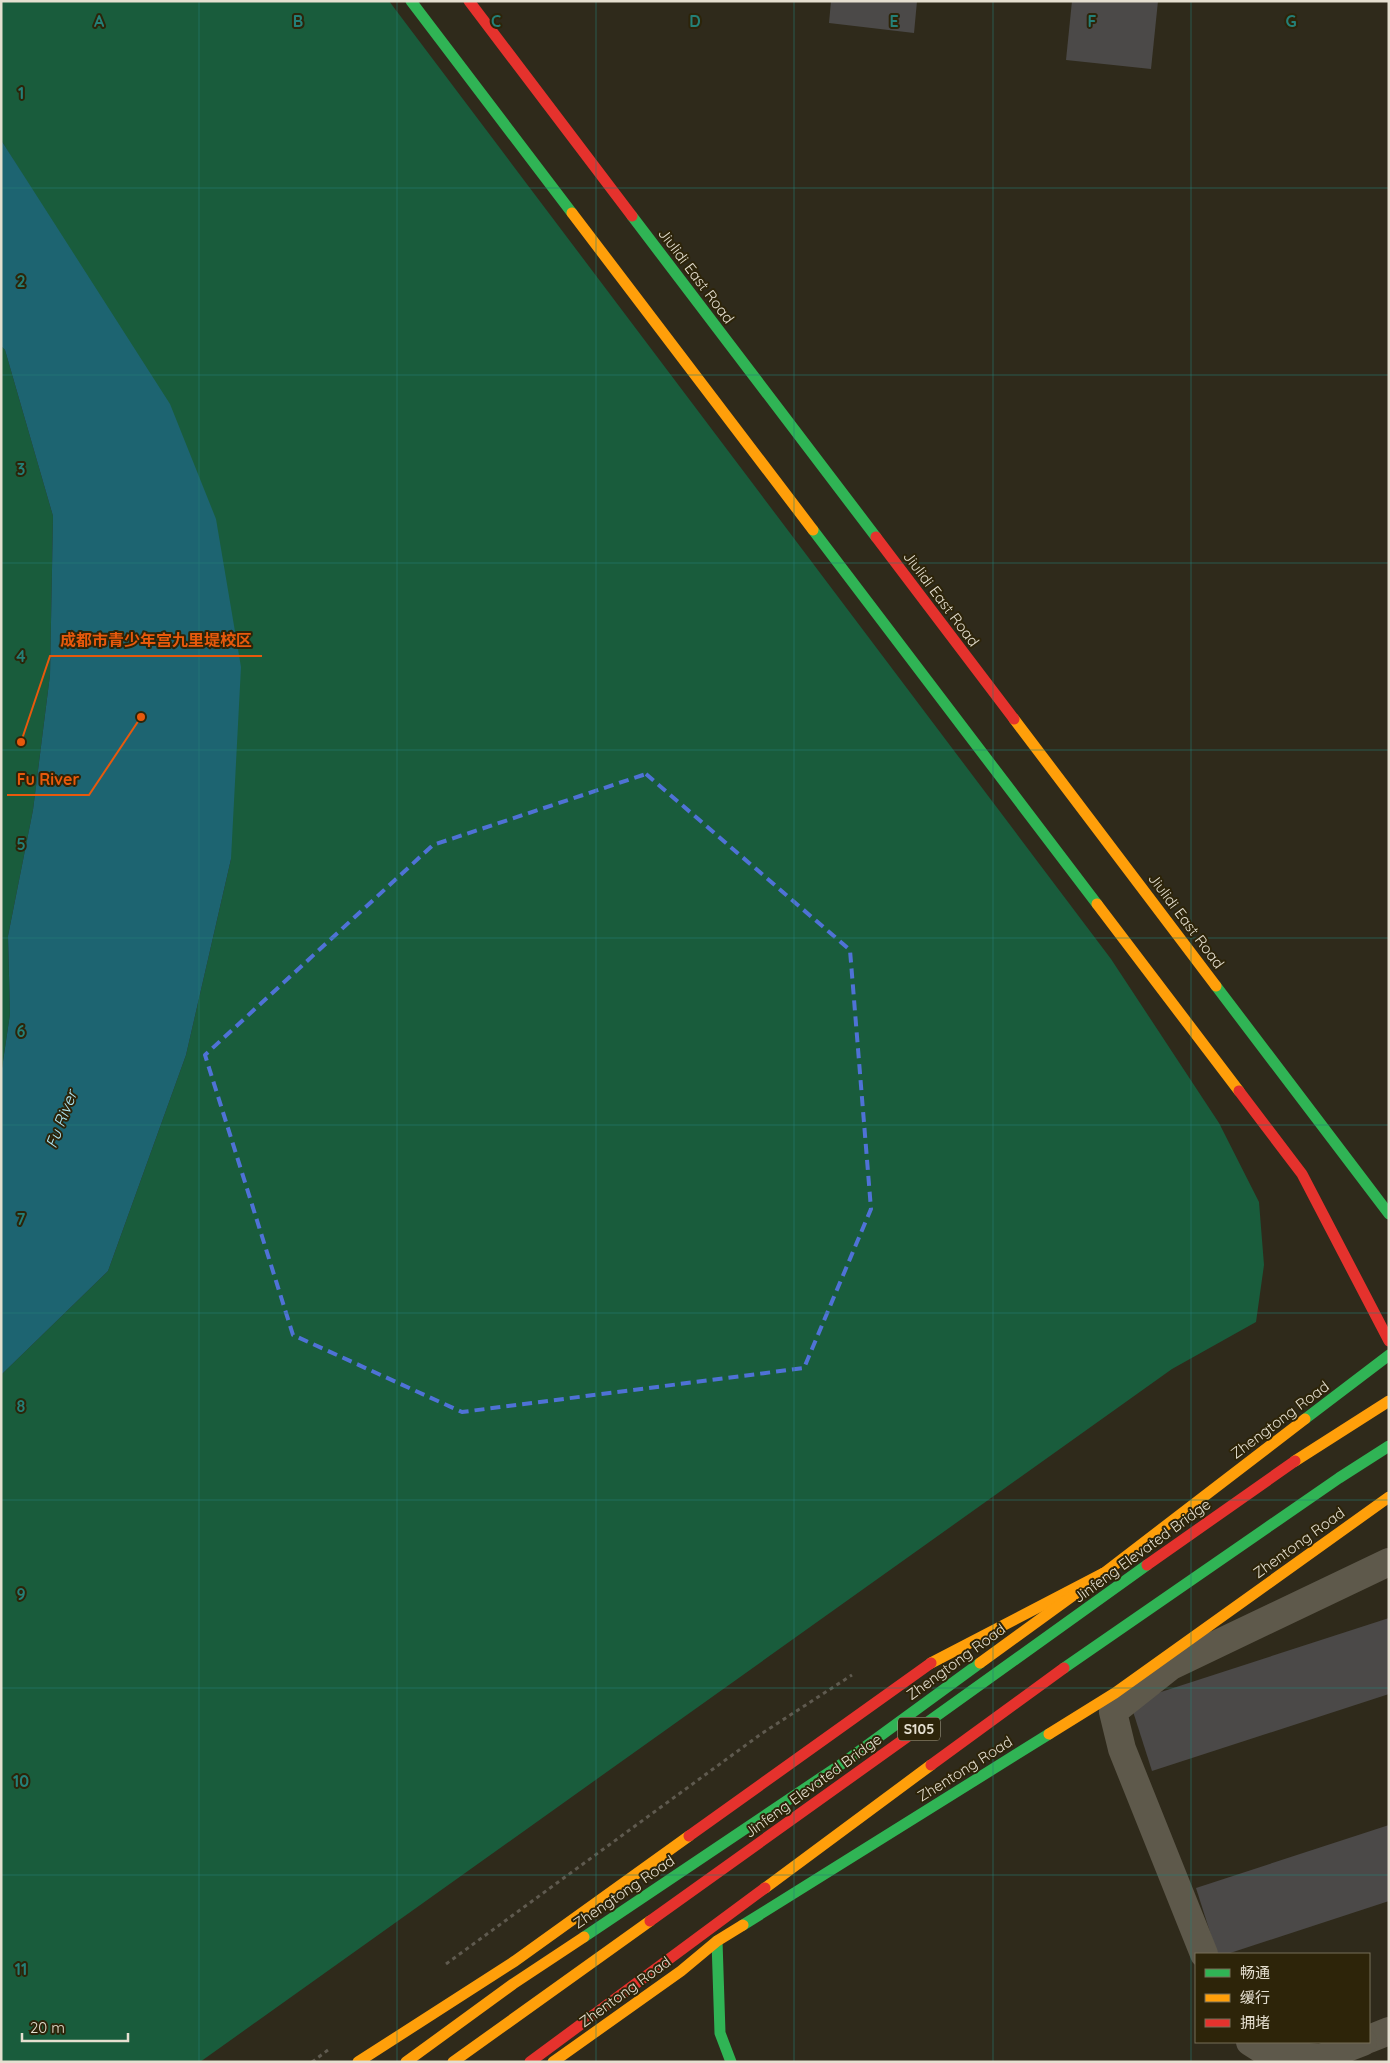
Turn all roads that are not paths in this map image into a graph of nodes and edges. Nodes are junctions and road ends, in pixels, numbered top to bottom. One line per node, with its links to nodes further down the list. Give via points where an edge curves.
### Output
1 (412, 1): 4 (main road, via 1302,1174)
2 (469, 1): 3 (main road, Jiulidi East Road)
3 (1389, 1214)
4 (1389, 1340)
5 (1389, 1355): 10 (main road, Zhengtong Road / S105)
6 (1389, 1401): 20 (main road, Jinfeng Elevated Bridge / S105, via 1269,1478)
7 (1389, 1446): 21 (main road, S105, via 1036,1688)
8 (1389, 1497): 11 (main road, Zhentong Road, via 1115,1693)
9 (1389, 1562): 12 (street, via 1171,1666 1113,1712 1122,1750)
10 (1104, 1573): 18 (main road, via 923,1667 515,1960); 19 (main road, Zhengtong Road / S105, via 843,1764 513,1984)
11 (717, 1941): 22 (main road, Zhentong Road, via 681,1971); 23 (main road, via 720,2033)
12 (1204, 1953)
13 (1389, 2032): 14 (street)
14 (1370, 2039)
15 (1252, 2043): 17 (street, via 1269,2054)
16 (1360, 2043): 17 (street, via 1321,2058)
17 (1297, 2059)
18 (358, 2062)
19 (406, 2062)
20 (453, 2062)
21 (530, 2062)
22 (553, 2062)
23 (731, 2062)

